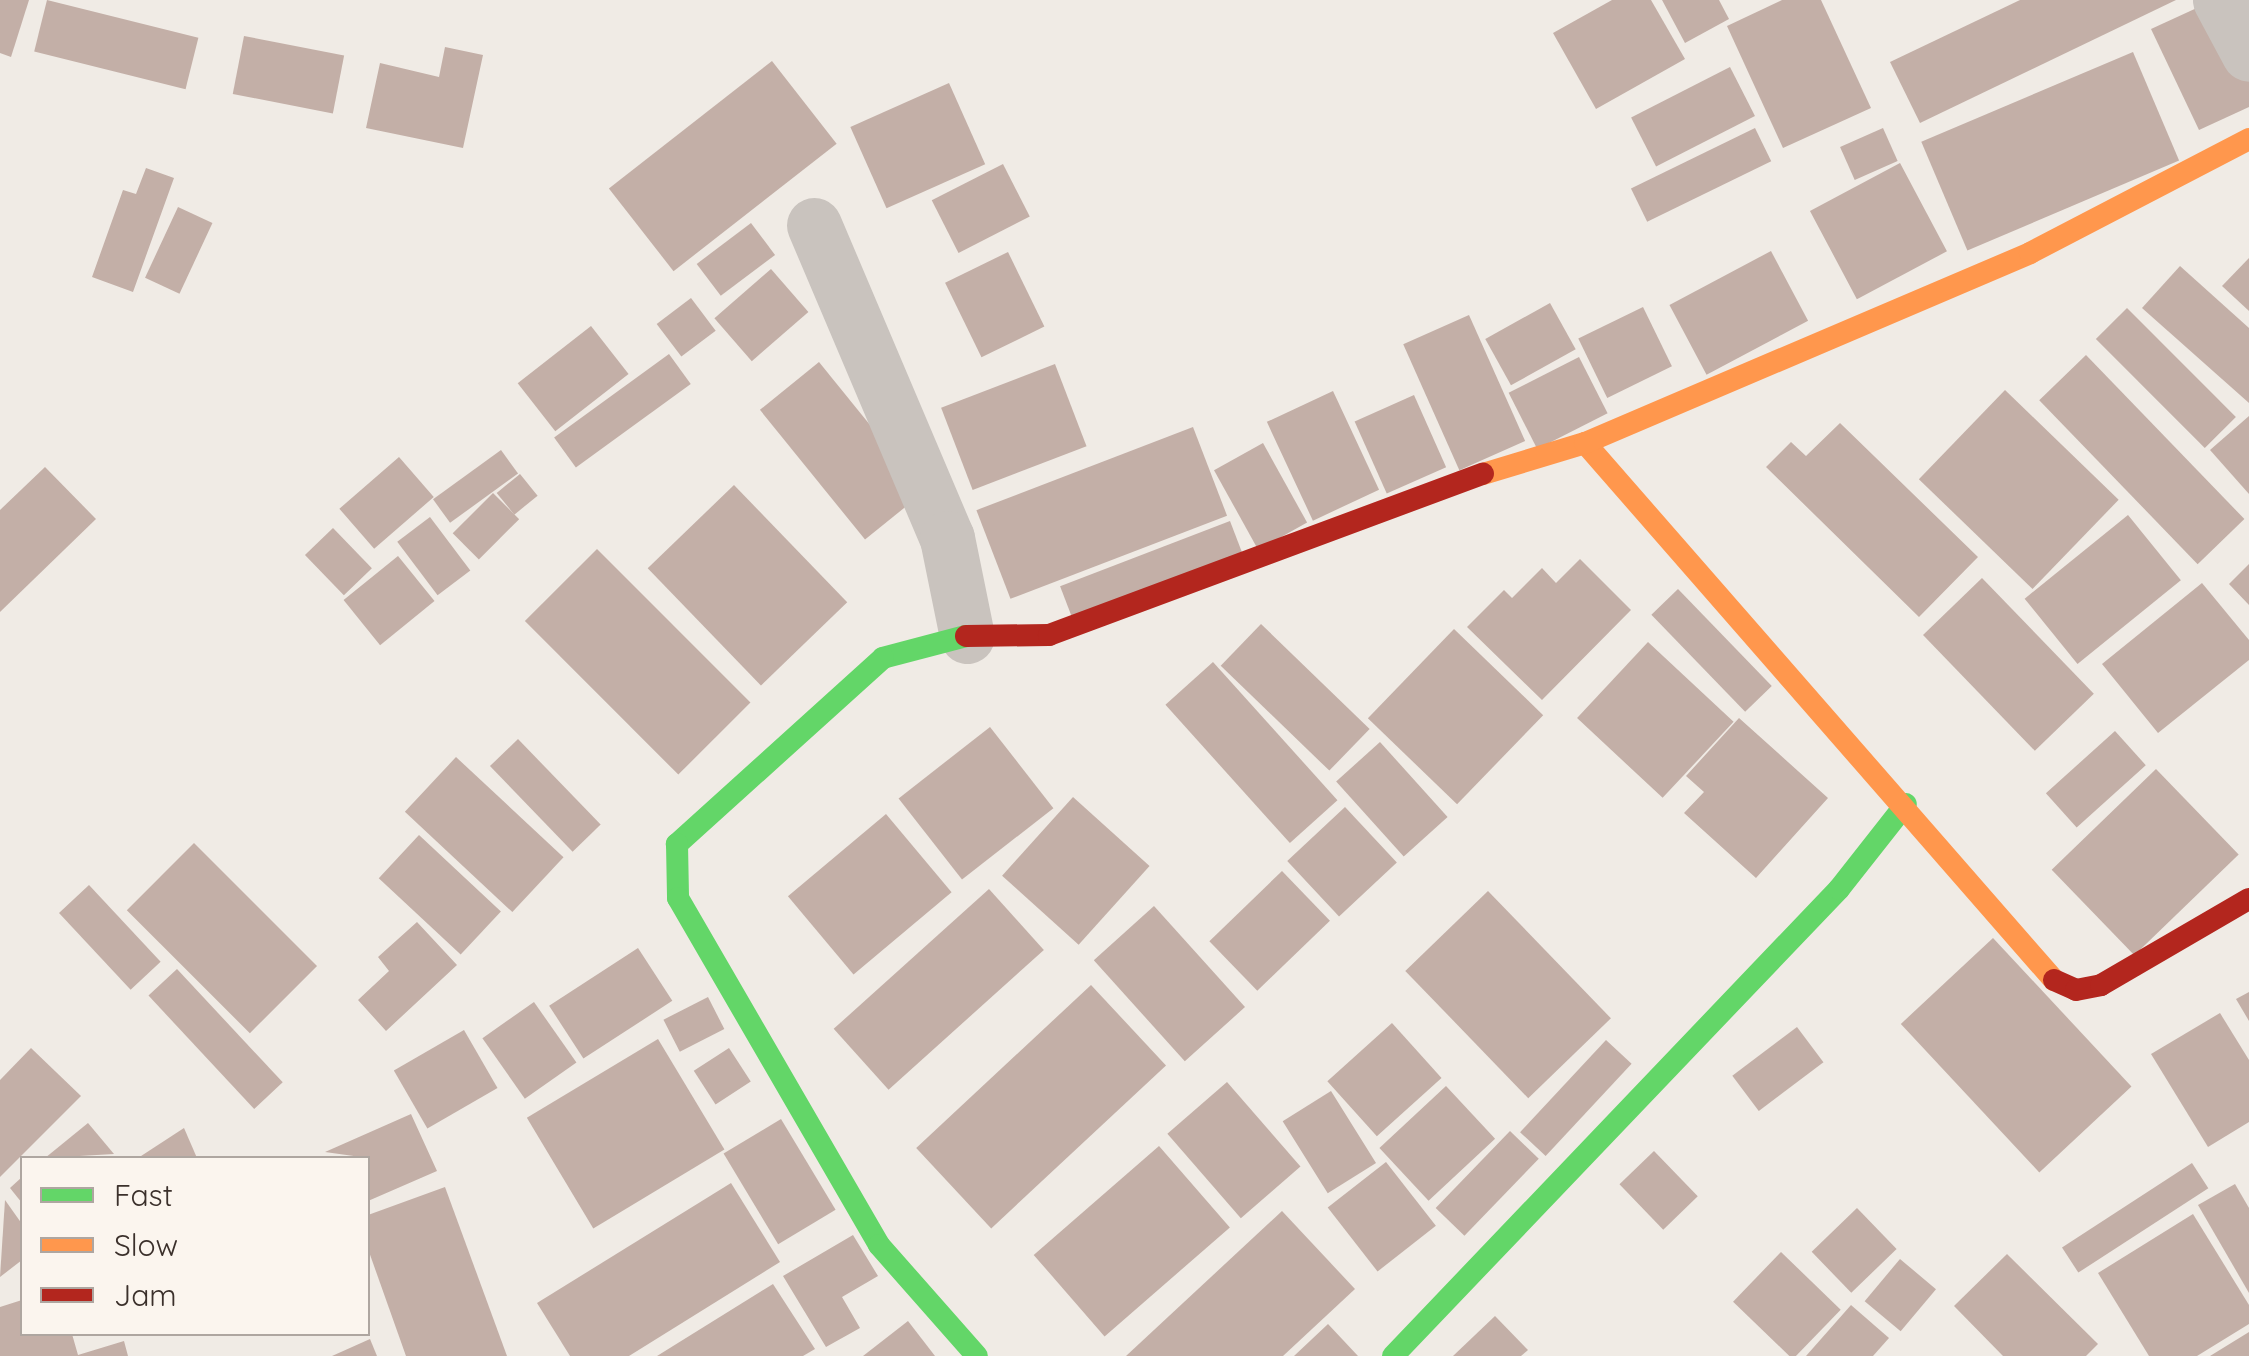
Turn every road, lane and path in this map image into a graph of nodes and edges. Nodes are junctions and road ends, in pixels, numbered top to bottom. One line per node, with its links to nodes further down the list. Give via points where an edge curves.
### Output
1 (2220, 0): 2 (street)
2 (2249, 54)
3 (2249, 139): 5 (street, via 2030,253)
4 (814, 225): 6 (street, via 948,538)
5 (1586, 442): 6 (street, via 1405,498 1049,635); 7 (street)
6 (967, 636): 9 (street, via 883,658 712,803 678,844 678,898 880,1245)
7 (1906, 804): 8 (street, via 2049,978 2076,990 2101,985); 10 (street, via 1840,889)
8 (2249, 898)
9 (976, 1356)
10 (1394, 1356)

